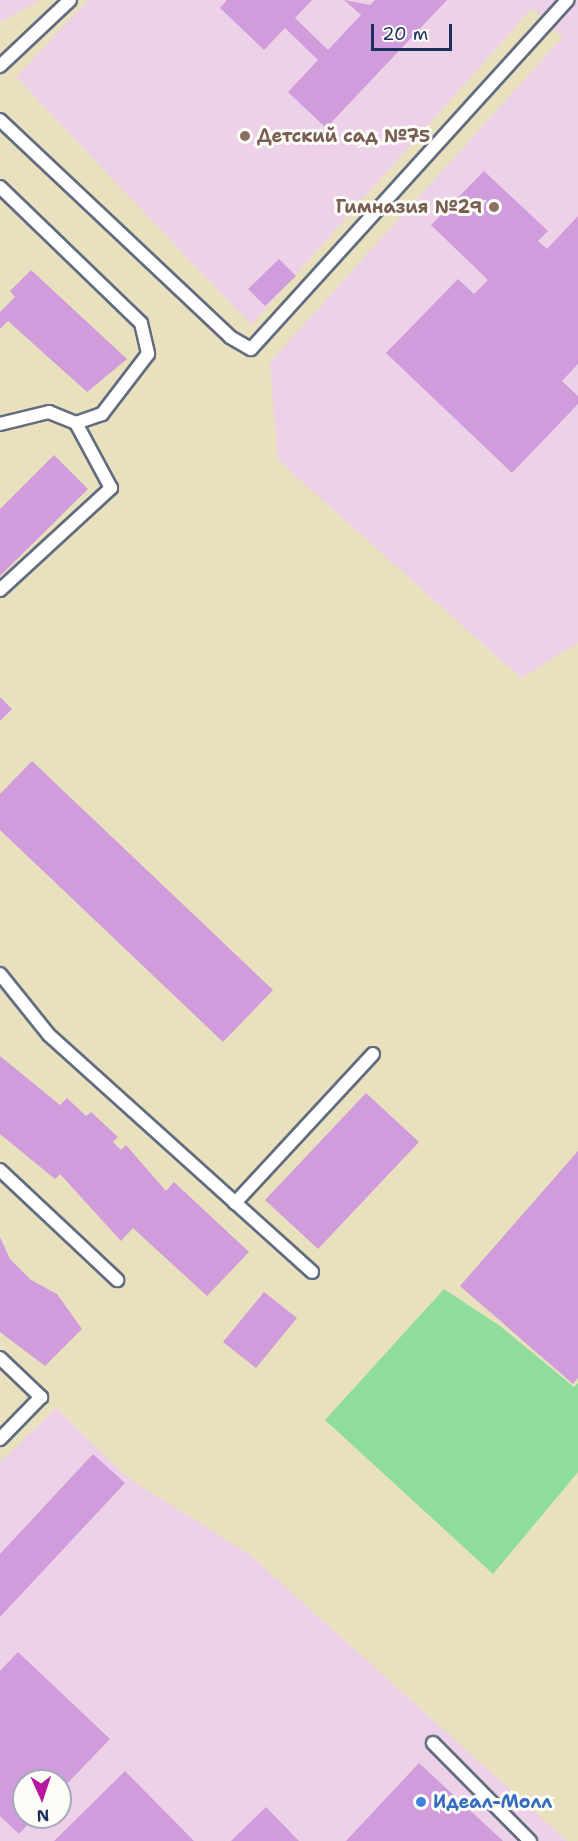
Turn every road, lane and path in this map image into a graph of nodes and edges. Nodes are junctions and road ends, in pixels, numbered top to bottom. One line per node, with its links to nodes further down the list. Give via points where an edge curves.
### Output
1 (70, 0): 3 (lane)
2 (568, 0): 4 (lane, via 251,349 230,337)
3 (0, 66)
4 (0, 120)
5 (0, 186): 6 (lane, via 141,323 148,354 102,414)
6 (76, 423): 7 (lane, via 49,412); 8 (lane, via 111,488)
7 (0, 424)
8 (0, 590)
9 (0, 975): 12 (lane, via 50,1035)
10 (373, 1054): 12 (lane)
11 (0, 1170): 14 (lane)
12 (235, 1203): 13 (lane)
13 (312, 1272)
14 (117, 1280)
15 (0, 1358): 16 (lane, via 41,1397)
16 (0, 1439)
17 (433, 1743): 18 (lane)
18 (530, 1841)

